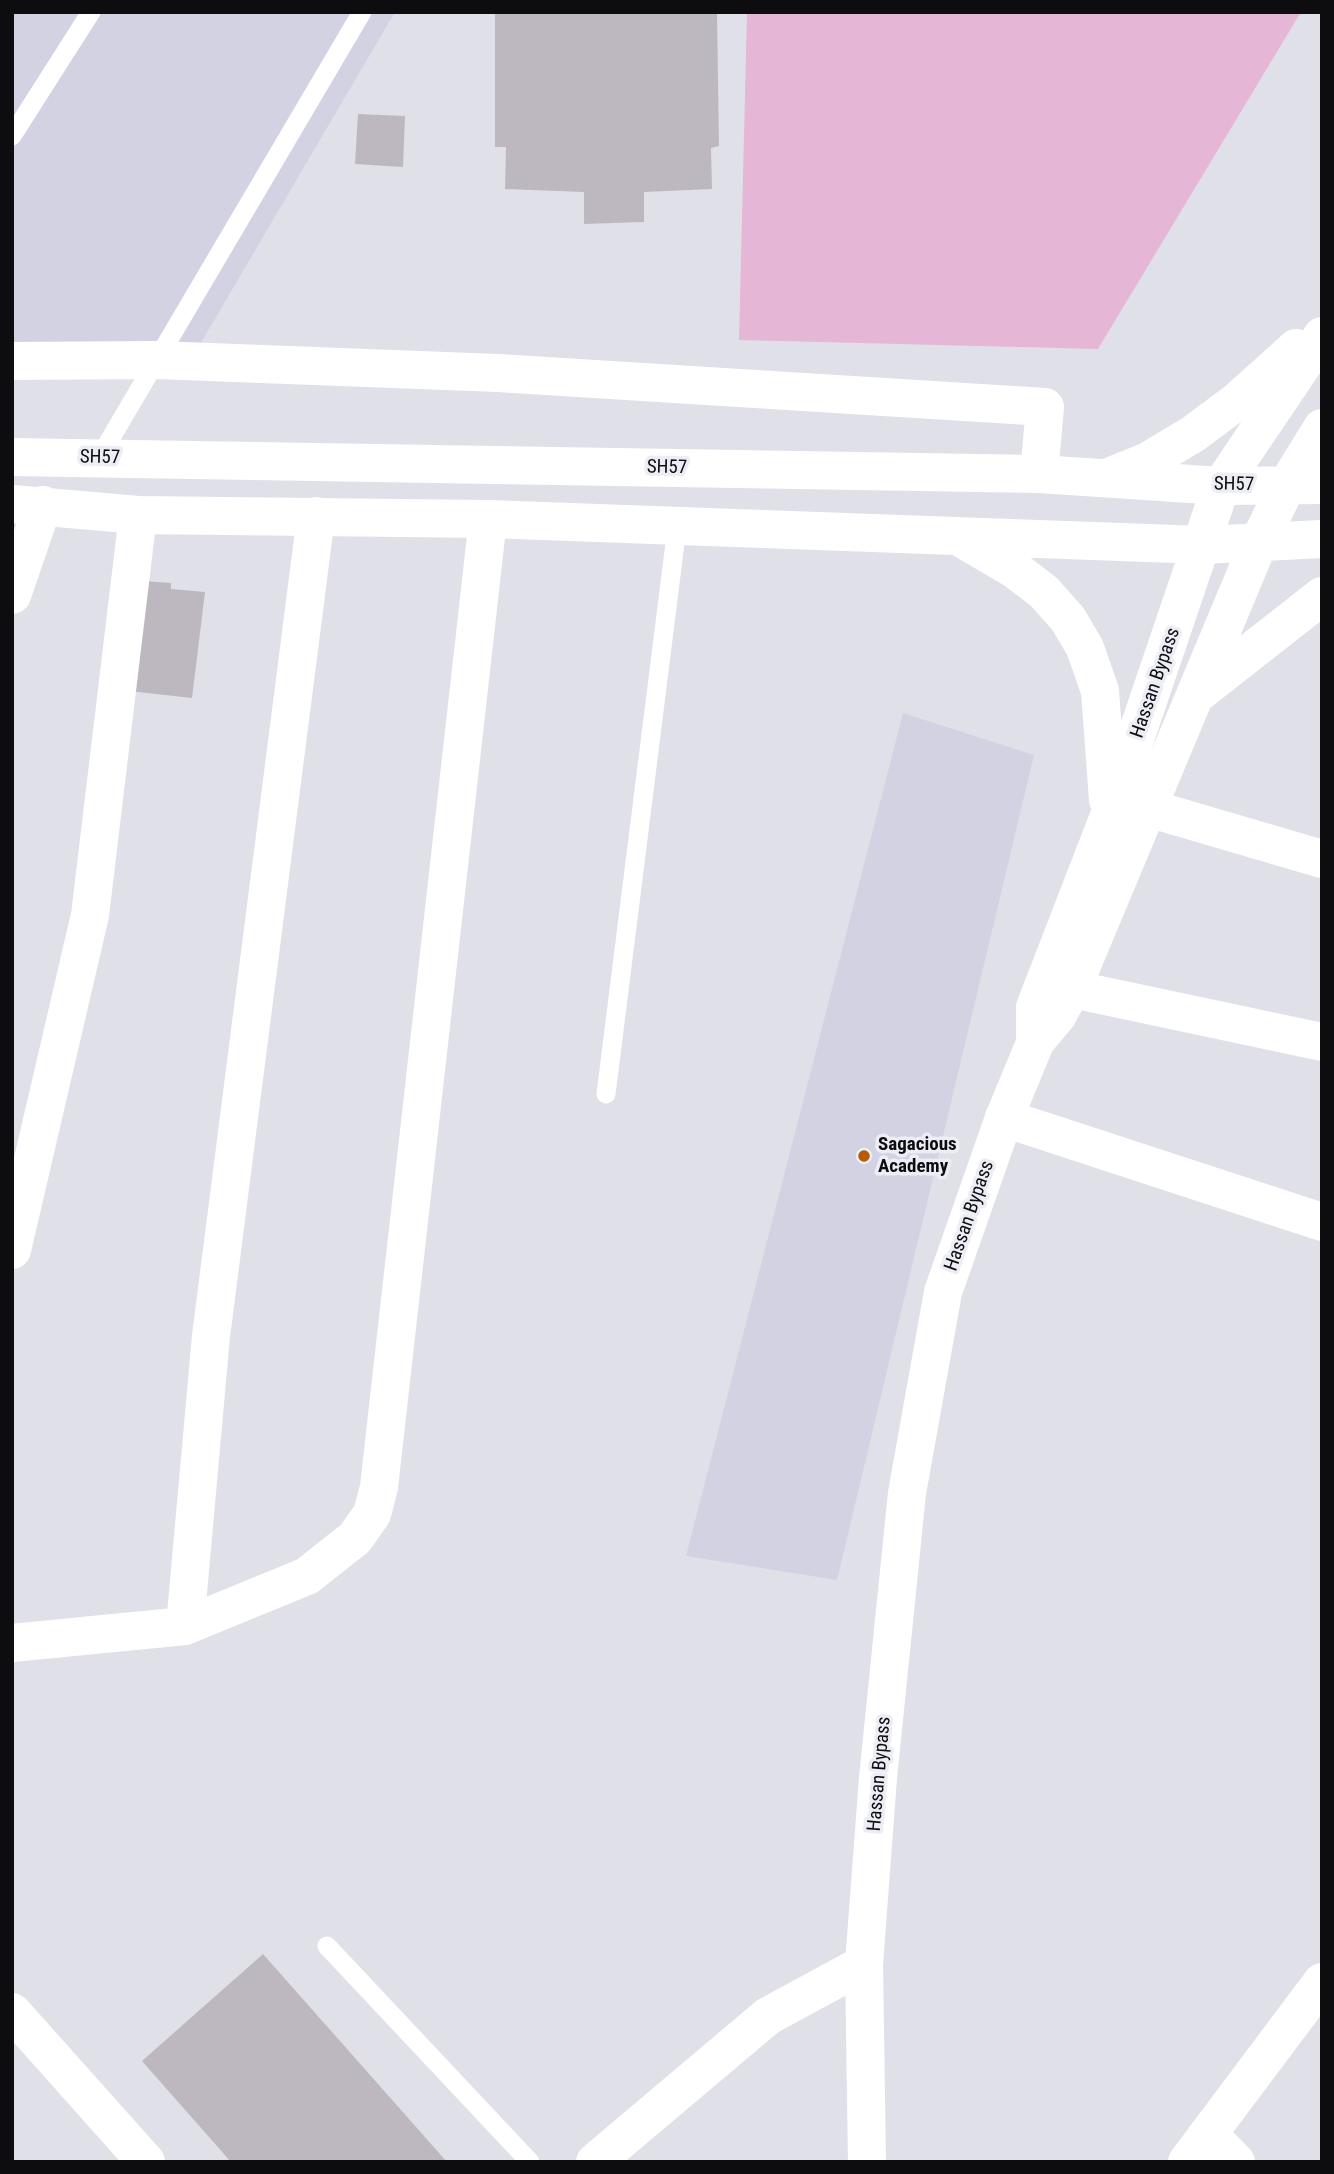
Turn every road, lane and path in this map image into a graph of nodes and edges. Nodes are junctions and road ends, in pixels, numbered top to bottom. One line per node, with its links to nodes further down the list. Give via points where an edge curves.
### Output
1 (91, 12): 3 (lane)
2 (362, 12): 6 (lane)
3 (12, 136)
4 (1322, 325): 13 (main road, via 1202,428 1148,461)
5 (1322, 336): 15 (main road, Hassan Bypass)
6 (157, 360): 7 (main road); 10 (lane); 12 (main road, via 498,373 1045,407)
7 (12, 361)
8 (1322, 428): 14 (main road)
9 (12, 457): 10 (main road, SH57)
10 (99, 458): 11 (main road, SH57)
11 (467, 464): 12 (main road, SH57); 19 (main road)
12 (1039, 474): 13 (main road, SH57)
13 (1106, 479): 15 (main road, SH57)
14 (1304, 485): 15 (main road, SH57); 23 (main road)
15 (1221, 486): 24 (main road, Hassan Bypass)
16 (27, 504): 17 (main road); 25 (main road)
17 (138, 515): 18 (main road); 37 (main road, via 90,915)
18 (316, 516): 19 (main road); 38 (main road, via 211,1336)
19 (476, 519): 20 (main road); 38 (main road, via 379,1487 372,1514 355,1538 307,1576)
20 (677, 527): 21 (main road); 34 (lane)
21 (958, 537): 24 (main road); 29 (main road, via 1044,592 1069,619 1085,648 1100,691)
22 (1322, 539): 23 (main road)
23 (1259, 542): 24 (main road); 27 (main road)
24 (1203, 545): 29 (main road, Hassan Bypass)
25 (12, 596)
26 (1322, 596): 27 (main road)
27 (1195, 695): 28 (main road)
28 (1148, 808): 30 (main road); 31 (main road)
29 (1109, 816): 33 (main road, Hassan Bypass, via 1035,1007)
30 (1322, 859)
31 (1072, 989): 32 (main road); 33 (main road)
32 (1322, 1042)
33 (1035, 1043): 35 (main road, Hassan Bypass)
34 (606, 1094)
35 (1004, 1118): 36 (main road); 41 (main road, Hassan Bypass, via 943,1293 907,1493)
36 (1322, 1222)
37 (12, 1250)
38 (185, 1626): 39 (main road)
39 (12, 1643)
40 (327, 1946): 46 (lane)
41 (864, 1964): 47 (main road, via 768,2015); 48 (main road, Hassan Bypass)
42 (1322, 1982): 44 (main road)
43 (12, 2012): 45 (main road)
44 (1198, 2148): 49 (main road)
45 (146, 2162)
46 (530, 2162)
47 (595, 2162)
48 (867, 2162)
49 (1237, 2162)

